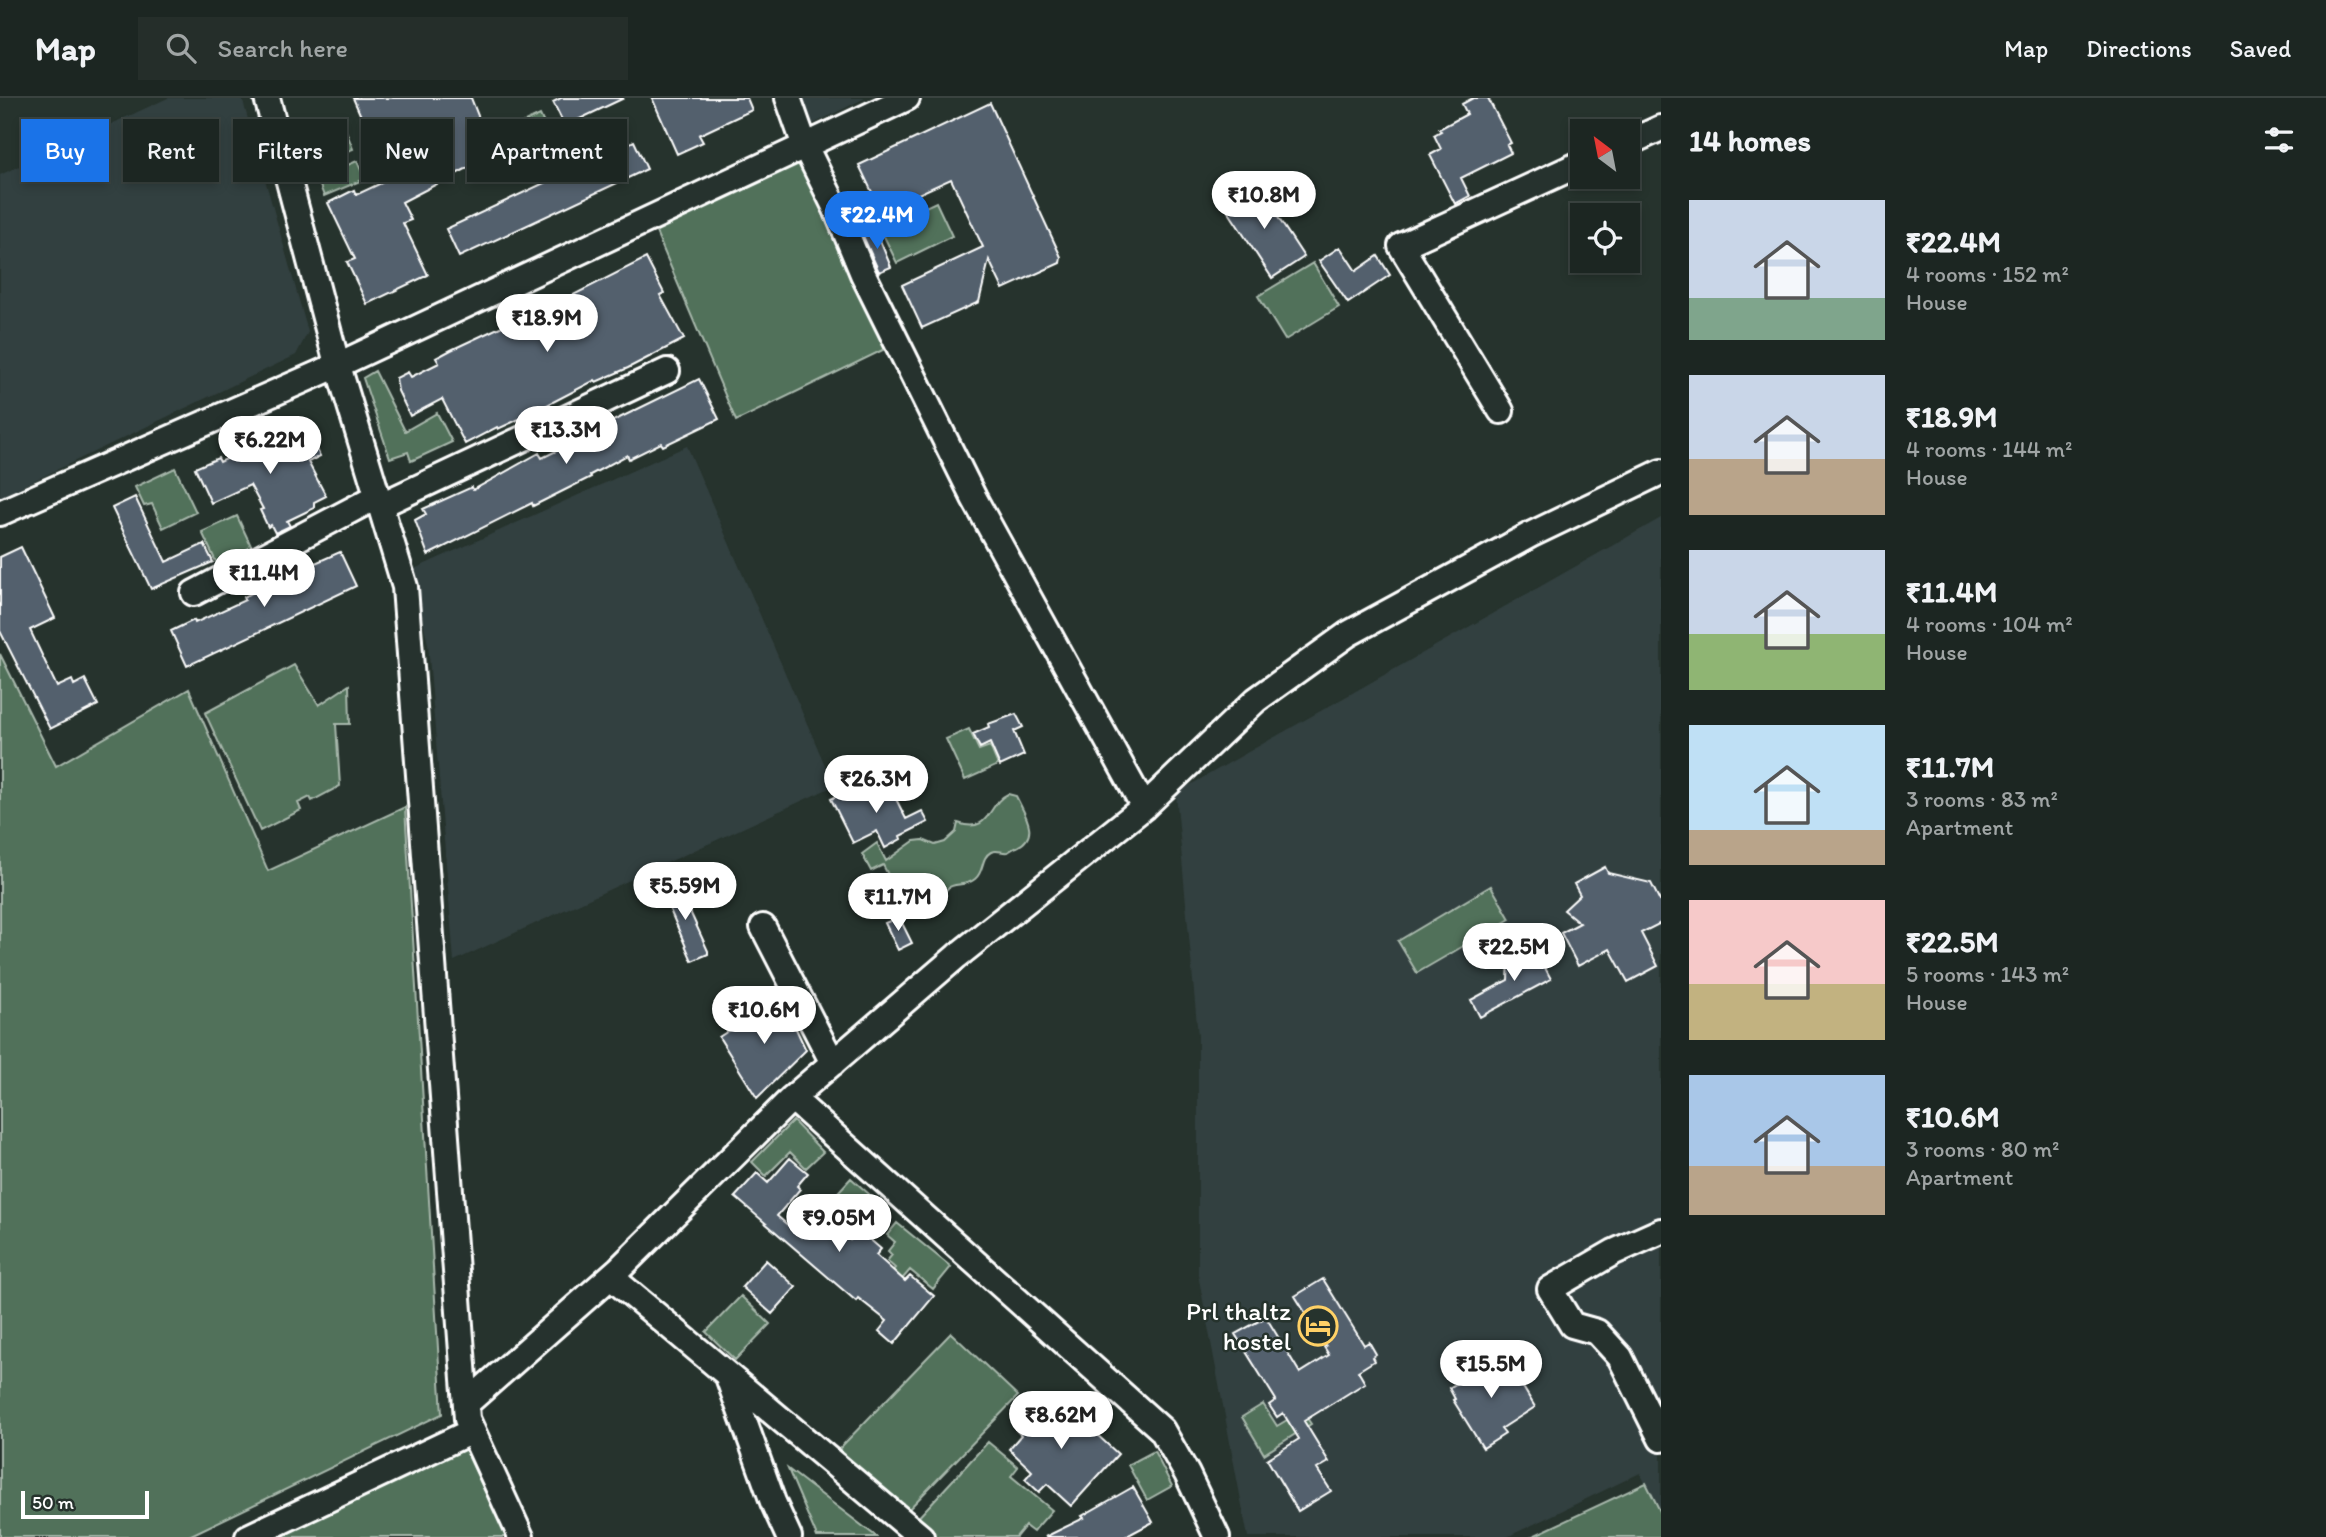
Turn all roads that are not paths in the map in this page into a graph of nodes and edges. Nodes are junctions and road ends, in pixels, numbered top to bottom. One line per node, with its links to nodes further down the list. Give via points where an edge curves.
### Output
1 (267, 98): 8 (street)
2 (788, 98): 6 (street)
3 (907, 98): 6 (street)
4 (1661, 128): 5 (street)
5 (1640, 138)
6 (805, 146): 8 (street); 15 (street, via 974,498)
7 (1570, 169): 10 (street, via 1401,246)
8 (338, 365): 12 (street); 13 (street)
9 (667, 371): 12 (street)
10 (1501, 411)
11 (1661, 472): 15 (street, via 1530,535 1348,634 1256,700)
12 (379, 501): 14 (street); 22 (street, via 405,587)
13 (0, 513)
14 (194, 593)
15 (1144, 807): 17 (street, via 957,956)
16 (764, 927): 17 (street)
17 (833, 1063): 18 (street)
18 (792, 1098): 20 (street); 29 (street, via 1162,1430)
19 (1661, 1231): 23 (street, via 1550,1289 1572,1325 1597,1332 1620,1357)
20 (611, 1277): 21 (street); 22 (street)
21 (727, 1374): 27 (street); 28 (street)
22 (466, 1404): 24 (street)
23 (1659, 1429)
24 (472, 1431): 25 (street); 26 (street)
25 (248, 1537)
26 (522, 1537)
27 (789, 1537)
28 (921, 1537)
29 (1217, 1537)

